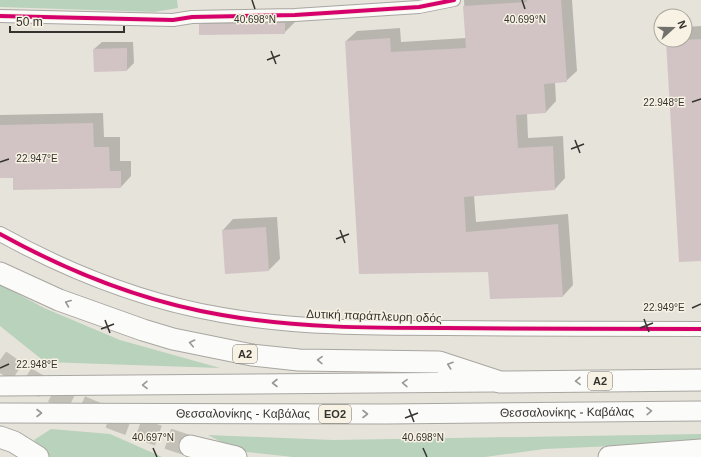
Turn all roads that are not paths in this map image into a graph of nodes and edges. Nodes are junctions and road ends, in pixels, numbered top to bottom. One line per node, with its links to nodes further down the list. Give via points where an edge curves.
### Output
1 (454, 0): 2 (street, via 412,8 172,20)
2 (0, 16)
3 (0, 234): 5 (street, Δυτική παράπλευρη οδός, via 79,272 180,306 221,315 290,324 373,328)
4 (0, 273): 7 (highway, Α2, one-way to 4, via 439,362 299,360 252,355 173,339 103,317)
5 (701, 329)
6 (701, 380): 7 (highway, Α2, one-way to 7)
7 (500, 382): 8 (highway, one-way to 8)
8 (0, 386)
9 (701, 411): 10 (highway, Θεσσαλονίκης - Καβάλας / ΕΟ2, one-way to 9, via 386,414)
10 (0, 413)
11 (0, 438): 14 (highway, via 14,442)
12 (190, 446): 15 (highway)
13 (701, 450): 16 (highway)
14 (38, 457)
15 (236, 457)
16 (609, 457)

